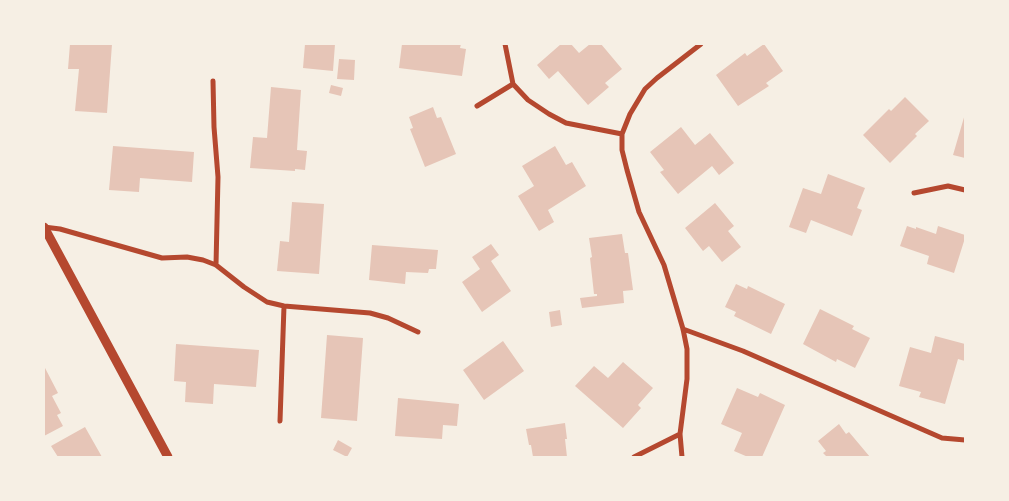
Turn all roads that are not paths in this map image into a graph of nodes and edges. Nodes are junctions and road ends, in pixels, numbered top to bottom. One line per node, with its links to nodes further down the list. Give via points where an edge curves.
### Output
1 (505, 44): 4 (street)
2 (701, 44): 6 (street, via 645,90)
3 (213, 81): 10 (street, via 218,177)
4 (513, 84): 5 (street); 6 (street, via 528,100 566,123)
5 (477, 106)
6 (622, 134): 12 (street, via 622,150 639,212 664,265)
7 (965, 190): 8 (street, via 948,186)
8 (914, 193)
9 (44, 227): 10 (street, via 162,258 187,257); 17 (street)
10 (216, 265): 11 (street, via 267,302)
11 (284, 306): 13 (street, via 370,313); 14 (street)
12 (683, 330): 15 (street, via 687,379); 16 (street, via 743,351 942,438)
13 (418, 332)
14 (280, 420)
15 (680, 434): 18 (street); 19 (street)
16 (965, 440)
17 (168, 457)
18 (634, 457)
19 (682, 457)

